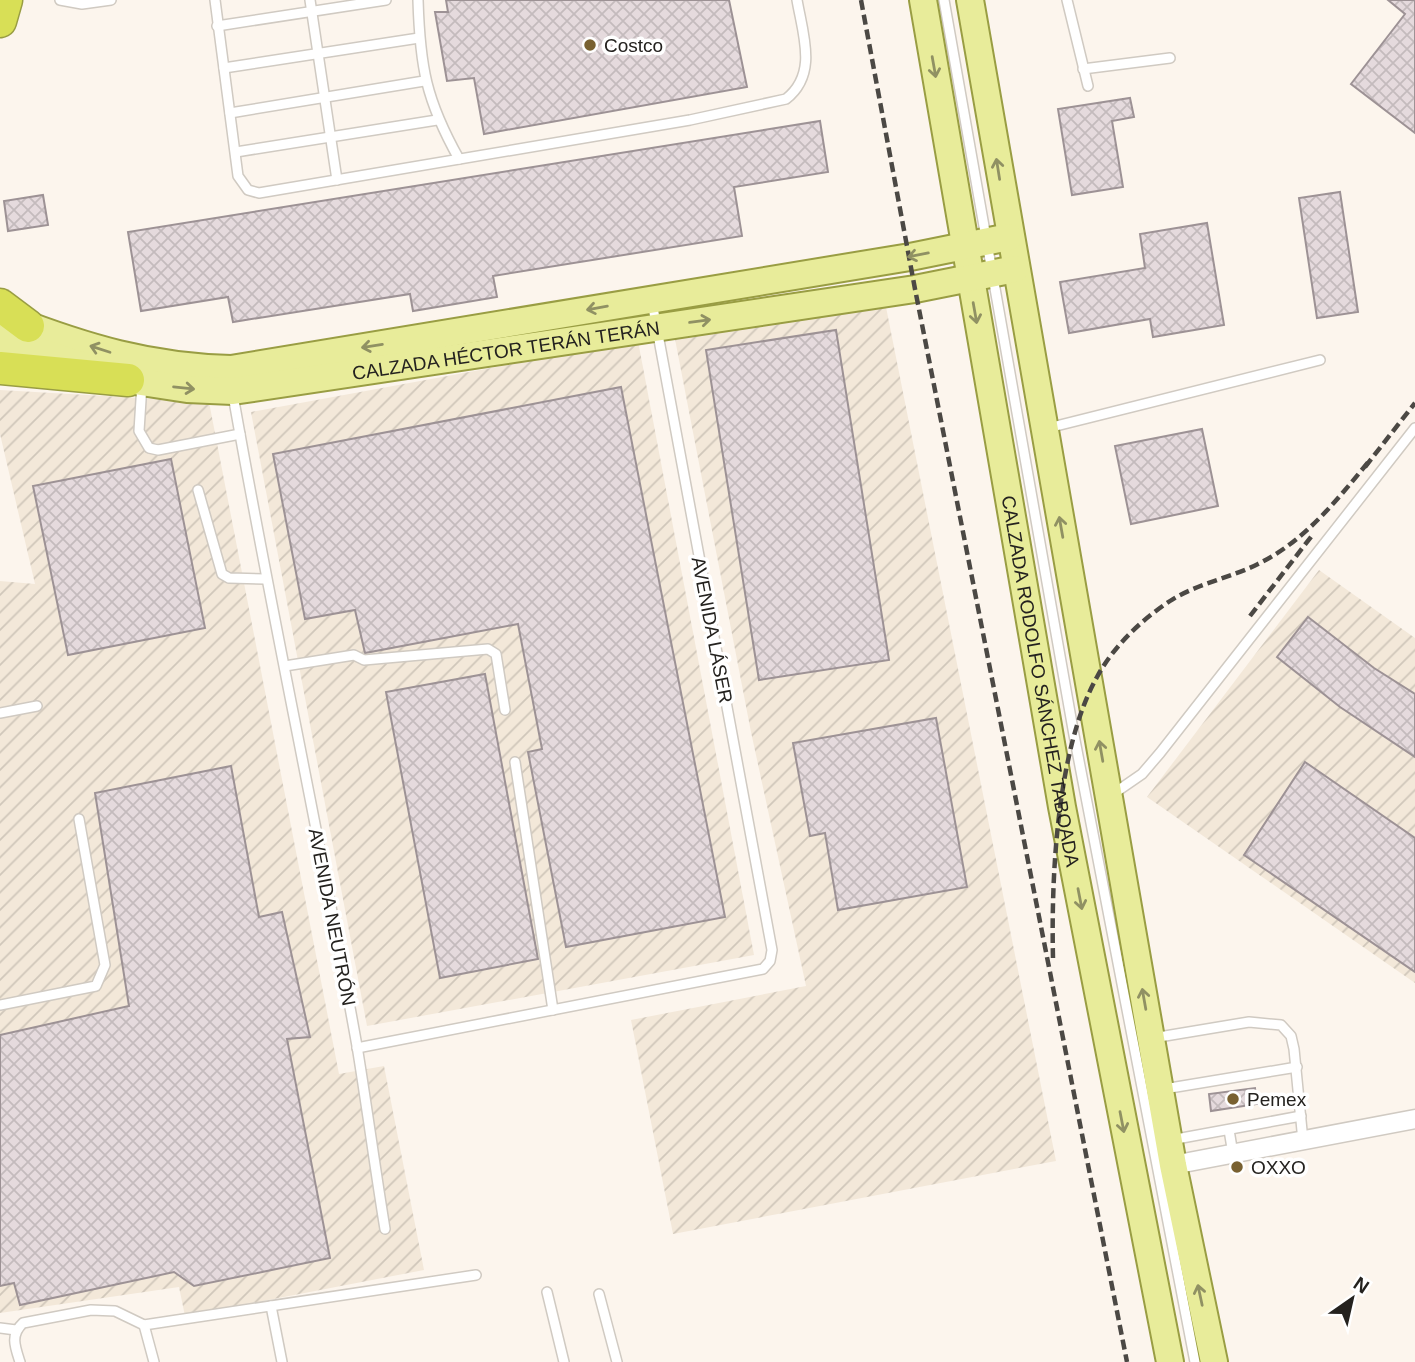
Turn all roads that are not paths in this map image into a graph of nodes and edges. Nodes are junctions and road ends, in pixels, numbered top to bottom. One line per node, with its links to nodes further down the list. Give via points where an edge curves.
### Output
1 (6, 0): 13 (highway)
2 (60, 0): 3 (lane, via 82,4)
3 (111, 0)
4 (215, 0): 14 (lane)
5 (386, 0): 12 (lane)
6 (418, 0): 15 (lane)
7 (797, 0): 27 (lane, via 807,58 798,90 786,99)
8 (923, 0): 29 (main road, CALZADA RODOLFO SÁNCHEZ TABOADA, one-way to 29)
9 (944, 0): 29 (lane)
10 (970, 0): 29 (main road, CALZADA RODOLFO SÁNCHEZ TABOADA, one-way to 10)
11 (1067, 0): 19 (lane)
12 (310, 5): 14 (lane); 16 (lane)
13 (0, 21)
14 (218, 26): 18 (lane)
15 (419, 38): 16 (lane); 20 (lane)
16 (318, 53): 18 (lane); 22 (lane)
17 (1170, 58): 19 (lane)
18 (224, 68): 23 (lane)
19 (1083, 68): 21 (lane)
20 (424, 81): 22 (lane); 24 (lane)
21 (1088, 86)
22 (325, 97): 23 (lane); 25 (lane)
23 (230, 113): 26 (lane)
24 (437, 120): 25 (lane); 27 (lane)
25 (331, 137): 26 (lane); 28 (lane)
26 (236, 152): 28 (lane, via 242,184 259,194)
27 (459, 159): 28 (lane)
28 (337, 180)
29 (986, 241): 30 (main road, CALZADA RODOLFO SÁNCHEZ TABOADA); 30 (main road, CALZADA RODOLFO SÁNCHEZ TABOADA); 31 (main road, CALZADA HÉCTOR TERÁN TERÁN, one-way to 31)
30 (991, 273): 34 (main road, CALZADA HÉCTOR TERÁN TERÁN, one-way to 30, via 915,289); 41 (main road, CALZADA RODOLFO SÁNCHEZ TABOADA); 77 (main road, CALZADA RODOLFO SÁNCHEZ TABOADA, one-way to 77, via 1065,821); 78 (lane)
31 (651, 299): 34 (lane, AVENIDA LÁSER); 38 (main road, CALZADA HÉCTOR TERÁN TERÁN, one-way to 38)
32 (0, 305): 33 (highway)
33 (14, 320): 38 (main road, CALZADA HÉCTOR TERÁN TERÁN, one-way to 33, via 138,361)
34 (655, 328): 38 (main road, CALZADA HÉCTOR TERÁN TERÁN); 53 (lane, AVENIDA LÁSER, via 770,961 763,969)
35 (0, 339): 39 (main road, CALZADA HÉCTOR TERÁN TERÁN)
36 (1320, 360): 41 (lane)
37 (0, 368): 39 (highway)
38 (232, 380): 39 (main road, CALZADA HÉCTOR TERÁN TERÁN, one-way to 38); 42 (lane, AVENIDA NEUTRÓN)
39 (135, 381): 42 (lane, via 139,431 149,448)
40 (1415, 428): 50 (lane, via 1160,753 1142,774)
41 (1043, 429): 50 (main road, CALZADA RODOLFO SÁNCHEZ TABOADA, one-way to 41)
42 (240, 434): 44 (lane, AVENIDA NEUTRÓN)
43 (198, 490): 44 (lane, via 222,574)
44 (265, 579): 45 (lane, AVENIDA NEUTRÓN)
45 (285, 666): 47 (lane, via 354,655 364,660 488,649 496,654); 55 (lane, AVENIDA NEUTRÓN)
46 (37, 706): 48 (lane)
47 (505, 710)
48 (0, 713)
49 (515, 762): 53 (lane)
50 (1109, 797): 54 (main road, CALZADA RODOLFO SÁNCHEZ TABOADA, one-way to 50)
51 (79, 819): 52 (lane, via 105,965 100,977 96,986)
52 (0, 1005)
53 (553, 1010): 55 (lane)
54 (1151, 1038): 56 (lane, via 1249,1022 1273,1023 1291,1036); 57 (main road, CALZADA RODOLFO SÁNCHEZ TABOADA)
55 (357, 1048): 64 (lane, AVENIDA NEUTRÓN)
56 (1297, 1067): 57 (lane); 58 (lane)
57 (1160, 1090): 62 (main road, CALZADA RODOLFO SÁNCHEZ TABOADA)
58 (1301, 1116): 60 (lane); 61 (lane)
59 (1415, 1119): 61 (street)
60 (1229, 1130): 62 (lane); 63 (lane)
61 (1303, 1141): 63 (street)
62 (1171, 1153): 63 (street); 79 (main road, CALZADA RODOLFO SÁNCHEZ TABOADA, one-way to 62)
63 (1233, 1154)
64 (385, 1229)
65 (476, 1275): 68 (lane)
66 (547, 1292): 75 (lane)
67 (599, 1294): 76 (lane)
68 (271, 1306): 69 (lane); 74 (lane)
69 (144, 1325): 71 (lane, via 116,1311 91,1310 23,1323); 73 (lane)
70 (0, 1328): 71 (lane)
71 (16, 1330): 72 (lane)
72 (20, 1362)
73 (155, 1362)
74 (282, 1362)
75 (564, 1362)
76 (617, 1362)
77 (1170, 1362)
78 (1195, 1362)
79 (1214, 1362)

